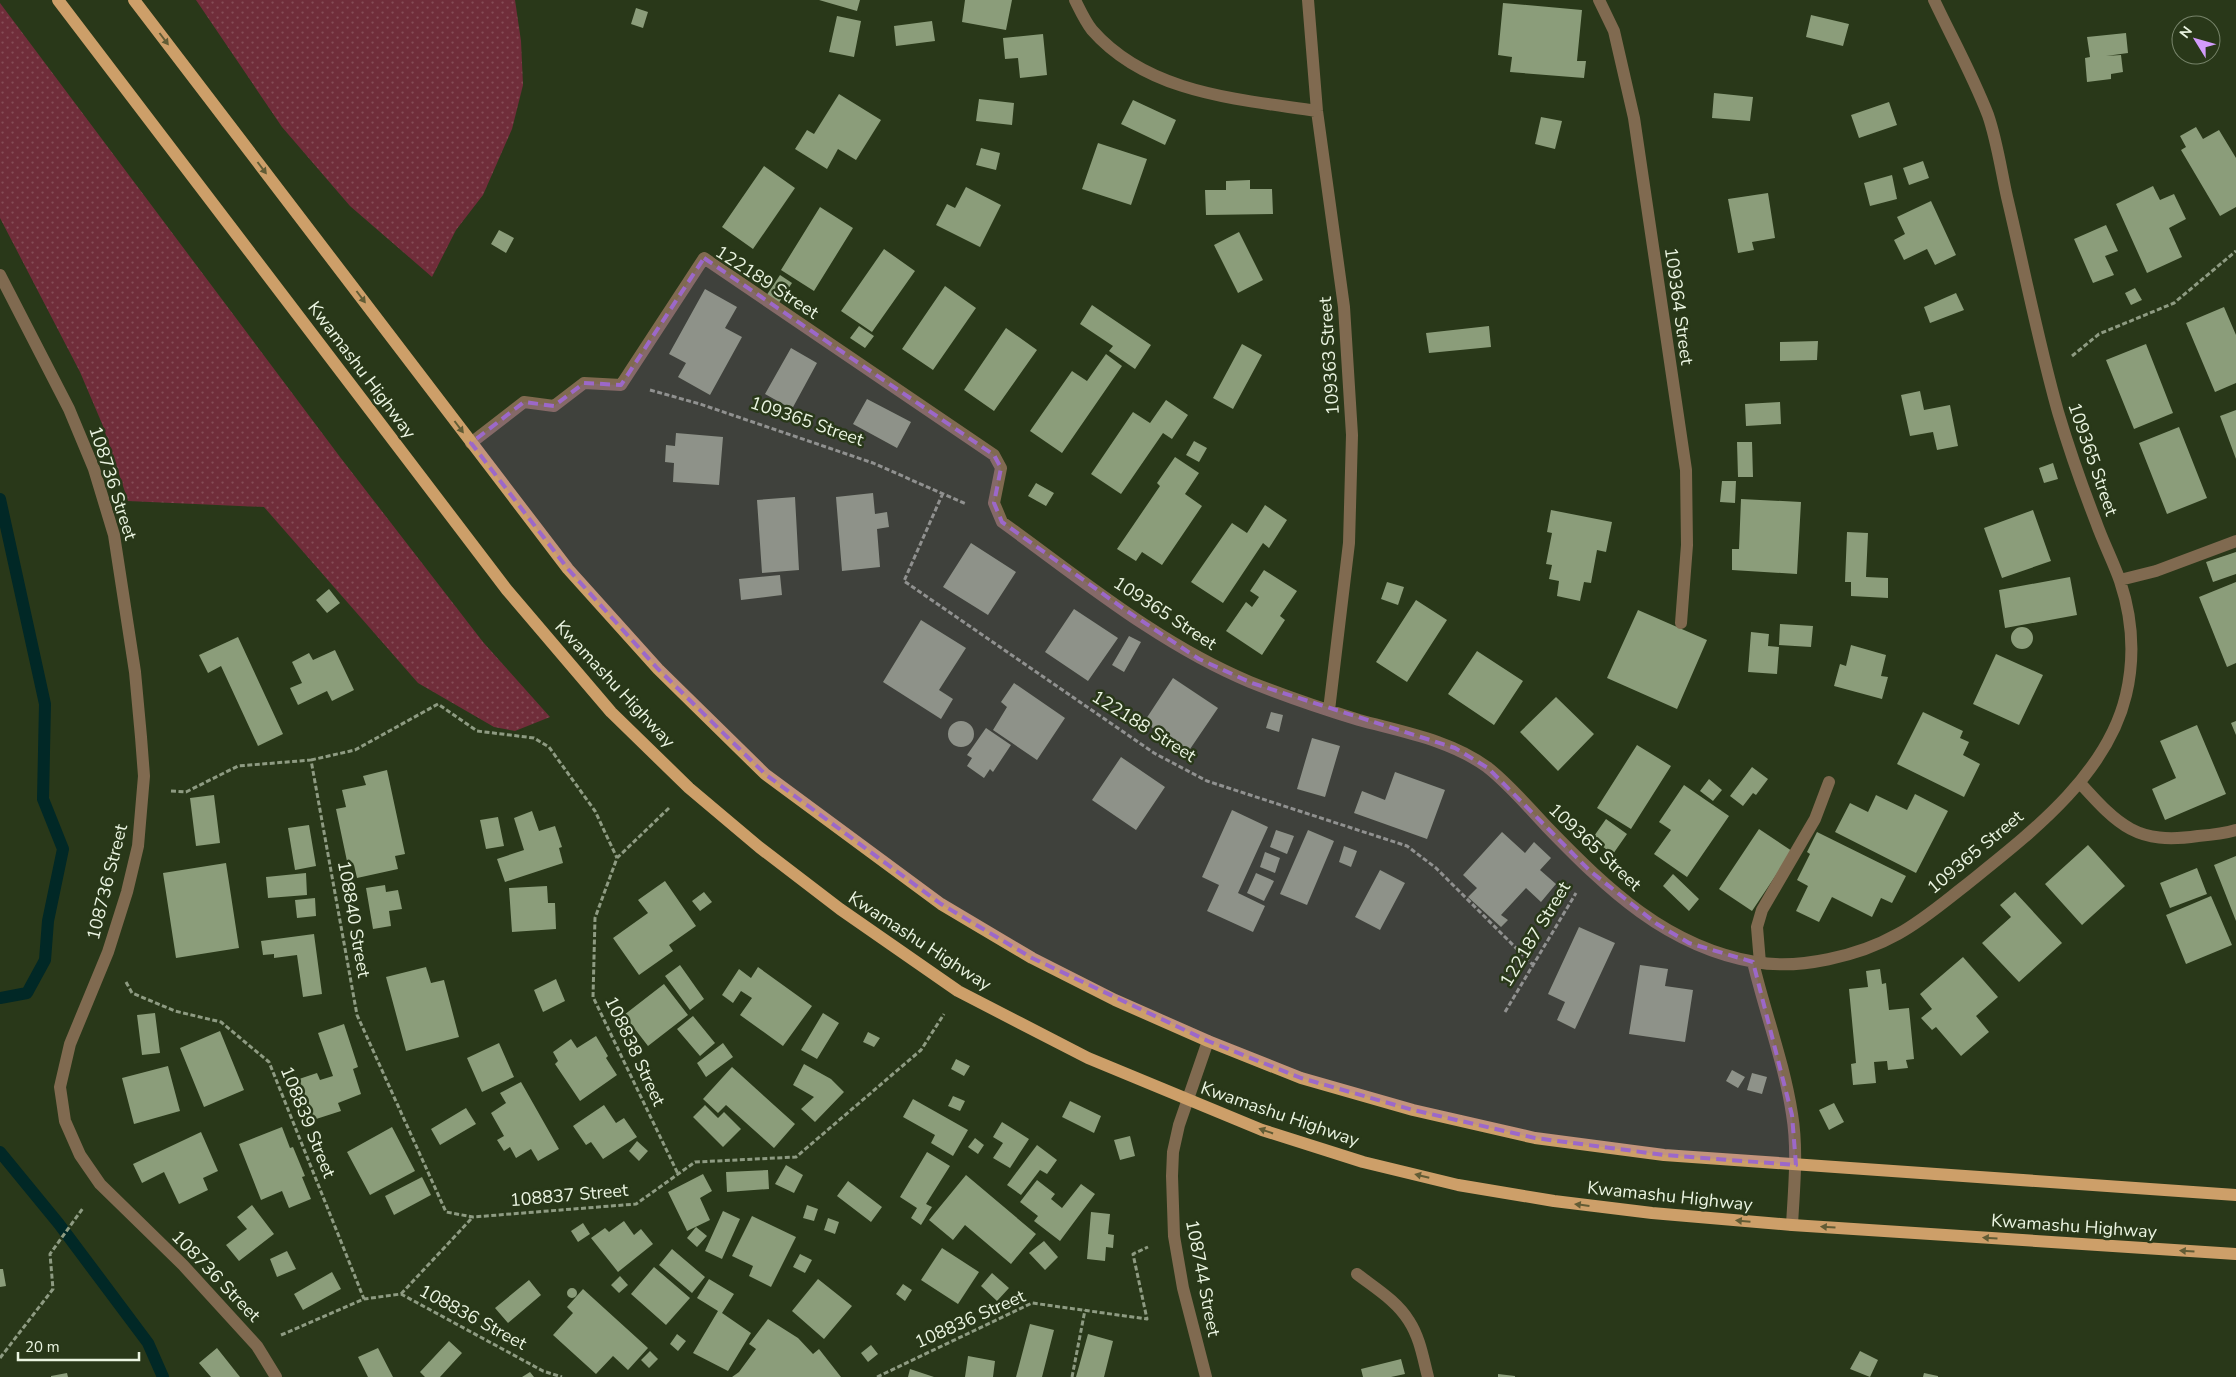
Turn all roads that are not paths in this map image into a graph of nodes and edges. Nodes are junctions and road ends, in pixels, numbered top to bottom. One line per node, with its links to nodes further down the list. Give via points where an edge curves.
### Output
1 (58, 0): 20 (main road, Kwamashu Highway, via 507,590 611,712 689,788 840,909 958,991 1088,1058)
2 (134, 0): 9 (main road, one-way to 9)
3 (1075, 0): 7 (street, via 1091,28 1134,66 1181,87)
4 (1308, 0): 7 (street, 109363 Street)
5 (1599, 0): 13 (street, 109364 Street, via 1614,31 1634,118 1686,470)
6 (1934, 0): 12 (street, 109365 Street, via 1988,117 2047,373 2085,495)
7 (1317, 111): 14 (street, 109363 Street, via 1344,307 1352,435 1349,543)
8 (0, 275): 26 (street, 108736 Street, via 70,409 94,469 114,535 135,672 144,776 138,846 126,892 108,952 70,1044 60,1087 65,1121 80,1154 100,1184 183,1265 257,1346)
9 (471, 443): 10 (street, 122189 Street, via 524,402 554,406 584,383 621,385 704,258 994,455 1001,468 994,503); 19 (main road, via 568,569 658,669 765,774 941,904 1032,958 1115,1000)
10 (1002, 522): 14 (street, 109365 Street, via 1199,659 1252,683)
11 (2236, 541): 12 (street, via 2156,571)
12 (2120, 580): 16 (street, 109365 Street, via 2129,617 2132,653 2127,692 2118,724)
13 (1681, 623)
14 (1329, 710): 18 (street, 109365 Street, via 1455,748 1488,768 1590,871 1658,924 1690,943)
15 (1829, 782): 18 (street, via 1815,819 1762,910 1757,927)
16 (2080, 783): 17 (street, via 2125,826 2147,837 2172,840); 18 (street, 109365 Street, via 1999,857 1897,935 1857,952 1818,961)
17 (2236, 830)
18 (1756, 962): 21 (street, via 1792,1115)
19 (1208, 1041): 20 (street, 108744 Street); 21 (main road, via 1302,1078 1413,1110 1535,1138 1664,1155)
20 (1187, 1100): 23 (main road, Kwamashu Highway, one-way to 20, via 1642,1212 1458,1185 1363,1162 1262,1130); 27 (street, 108744 Street, via 1173,1152 1174,1236 1183,1288)
21 (1796, 1165): 22 (main road); 23 (street)
22 (2236, 1195)
23 (1792, 1225): 24 (main road, Kwamashu Highway, one-way to 23)
24 (2236, 1254)
25 (1357, 1274): 28 (street, via 1396,1305 1410,1322)
26 (276, 1377)
27 (1206, 1377)
28 (1428, 1377)

